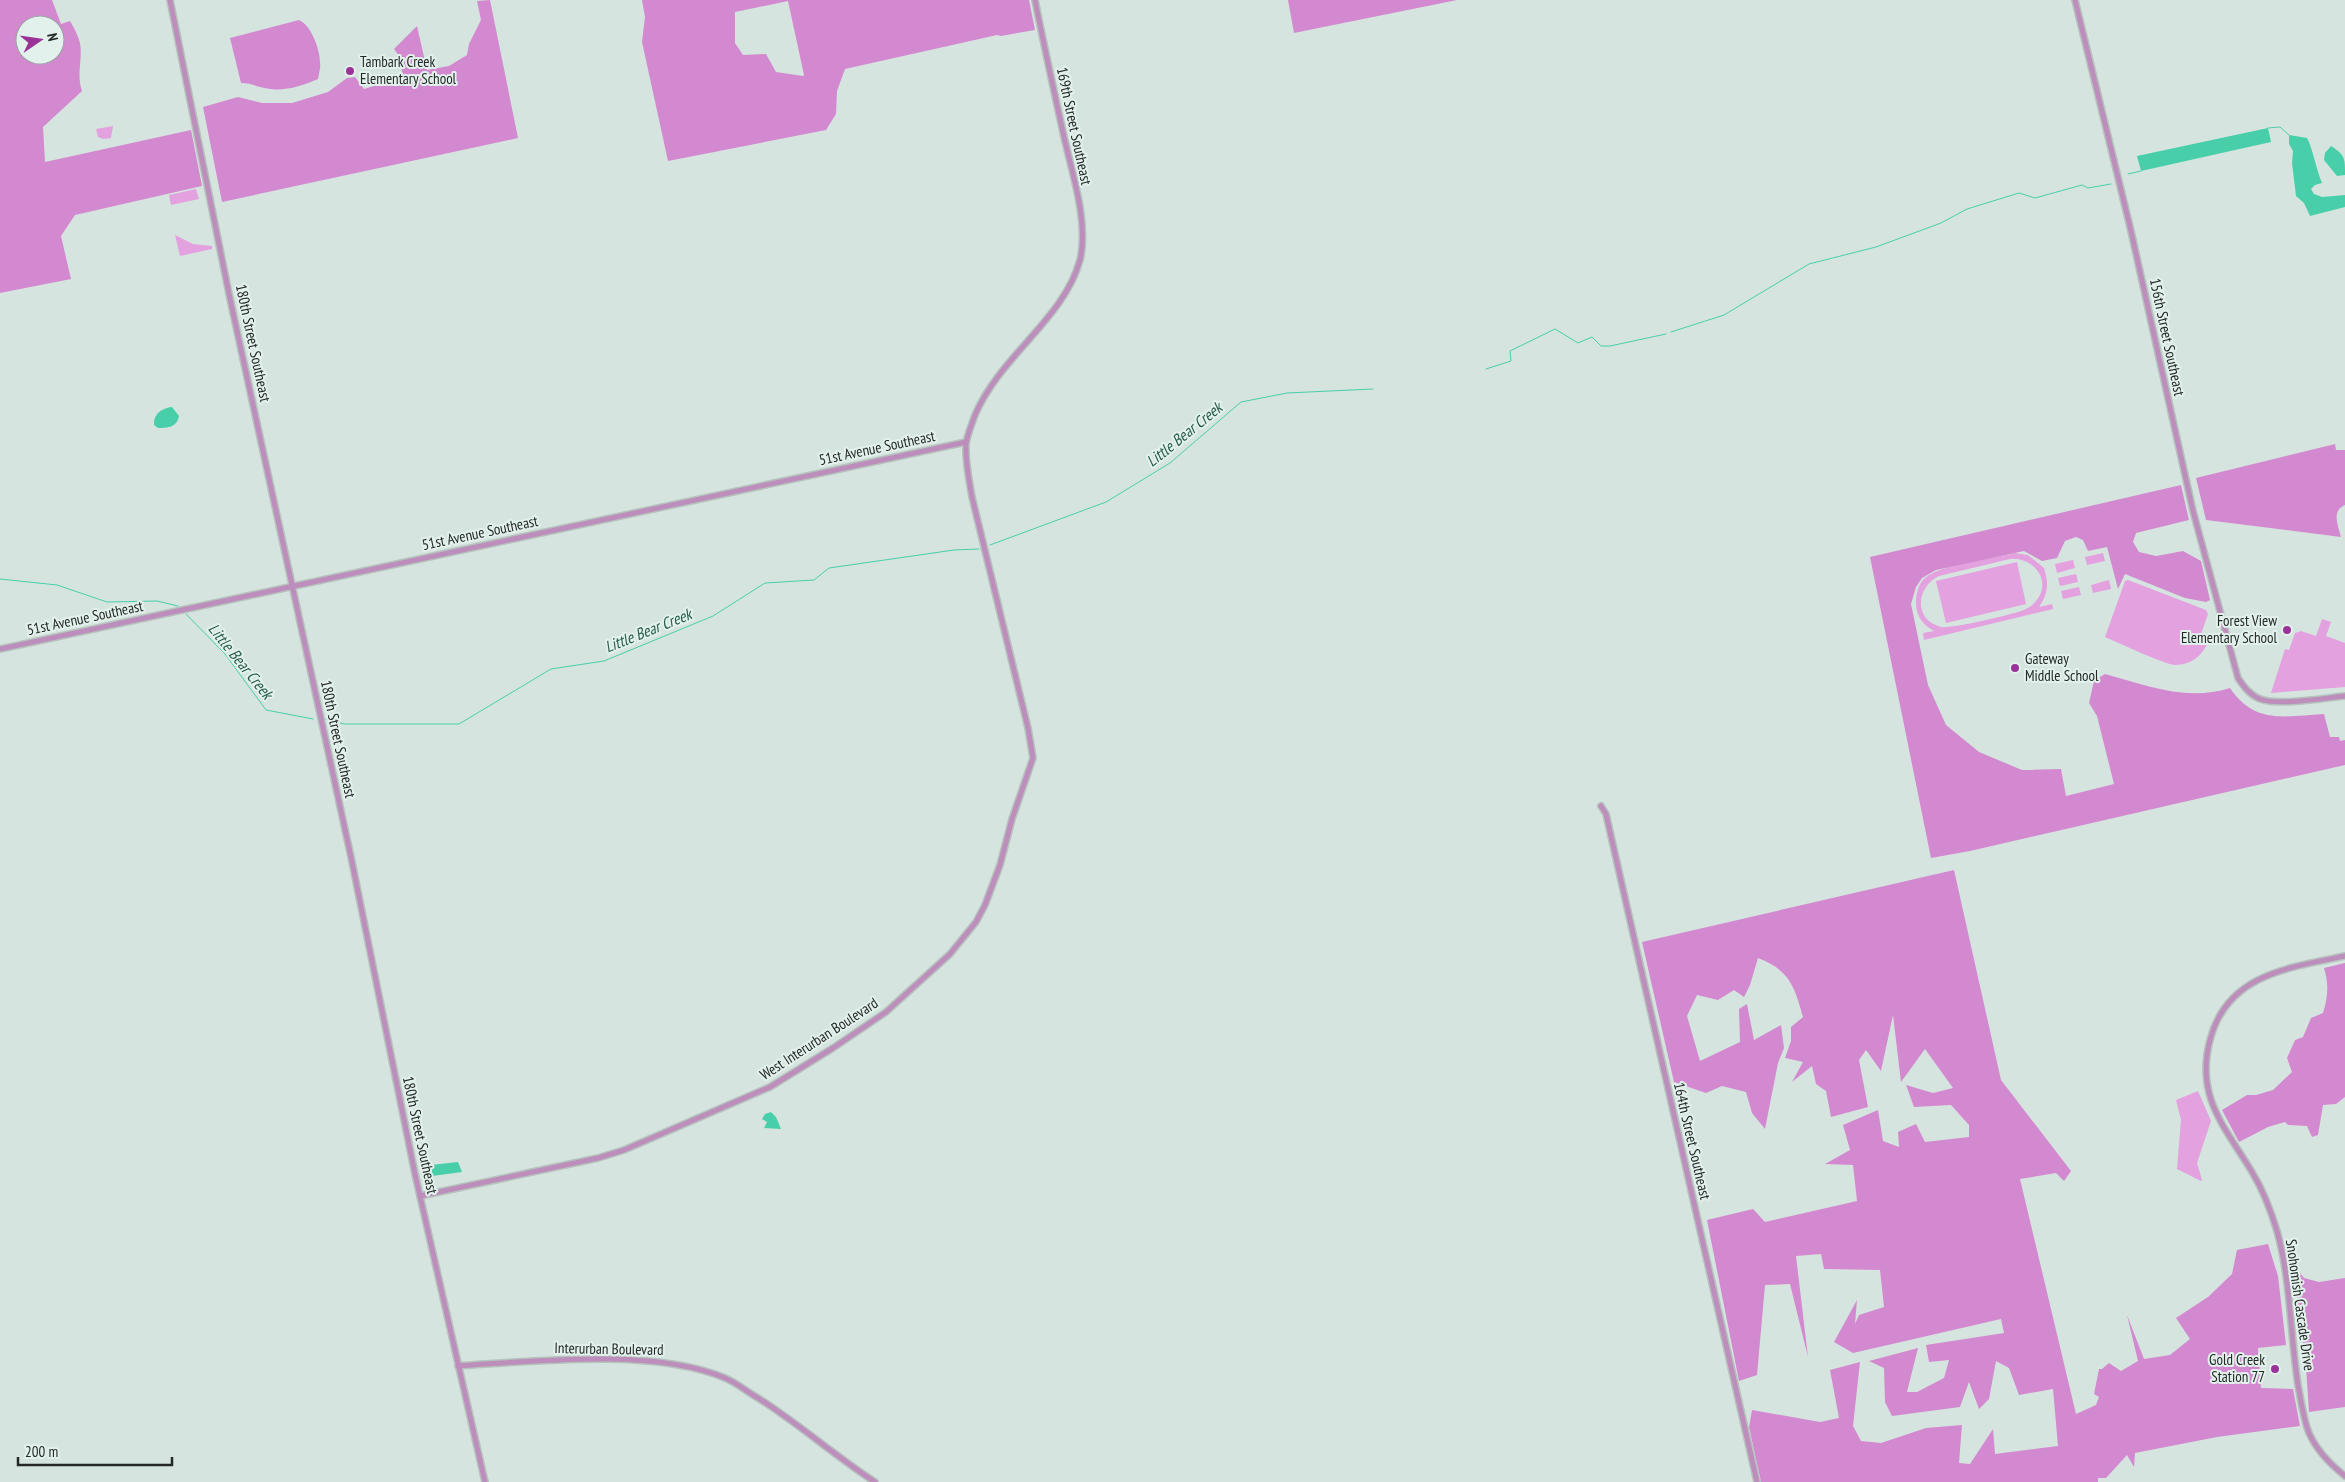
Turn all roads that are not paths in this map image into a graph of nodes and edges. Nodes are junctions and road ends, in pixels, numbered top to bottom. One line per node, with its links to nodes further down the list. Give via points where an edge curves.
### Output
1 (170, 0): 5 (street, 180th Street Southeast, via 229,294)
2 (1034, 0): 4 (street, 169th Street Southeast, via 1081,221 1080,258 1058,303 993,382 980,404)
3 (2075, 0): 7 (street, 156th Street Southeast, via 2193,511 2238,678 2248,692 2272,702)
4 (966, 442): 5 (street, 51st Avenue Southeast); 10 (street, West Interurban Boulevard, via 969,478 1033,758 996,880 964,939 886,1012 794,1073 742,1101 624,1150)
5 (294, 586): 6 (street, 51st Avenue Southeast); 10 (street, 180th Street Southeast)
6 (0, 649)
7 (2345, 696)
8 (1601, 806): 15 (street, 164th Street Southeast, via 1606,814)
9 (2345, 956): 12 (street, Snohomish Cascade Drive, via 2279,970 2254,981 2232,998 2210,1038 2206,1078 2216,1115 2252,1172 2277,1230 2286,1276 2294,1361 2309,1433 2320,1451)
10 (420, 1196): 11 (street, 180th Street Southeast)
11 (458, 1366): 13 (street, 180th Street Southeast); 14 (street, Interurban Boulevard, via 544,1360 664,1362 712,1373 769,1406)
12 (2345, 1476)
13 (485, 1482)
14 (875, 1482)
15 (1757, 1482)

